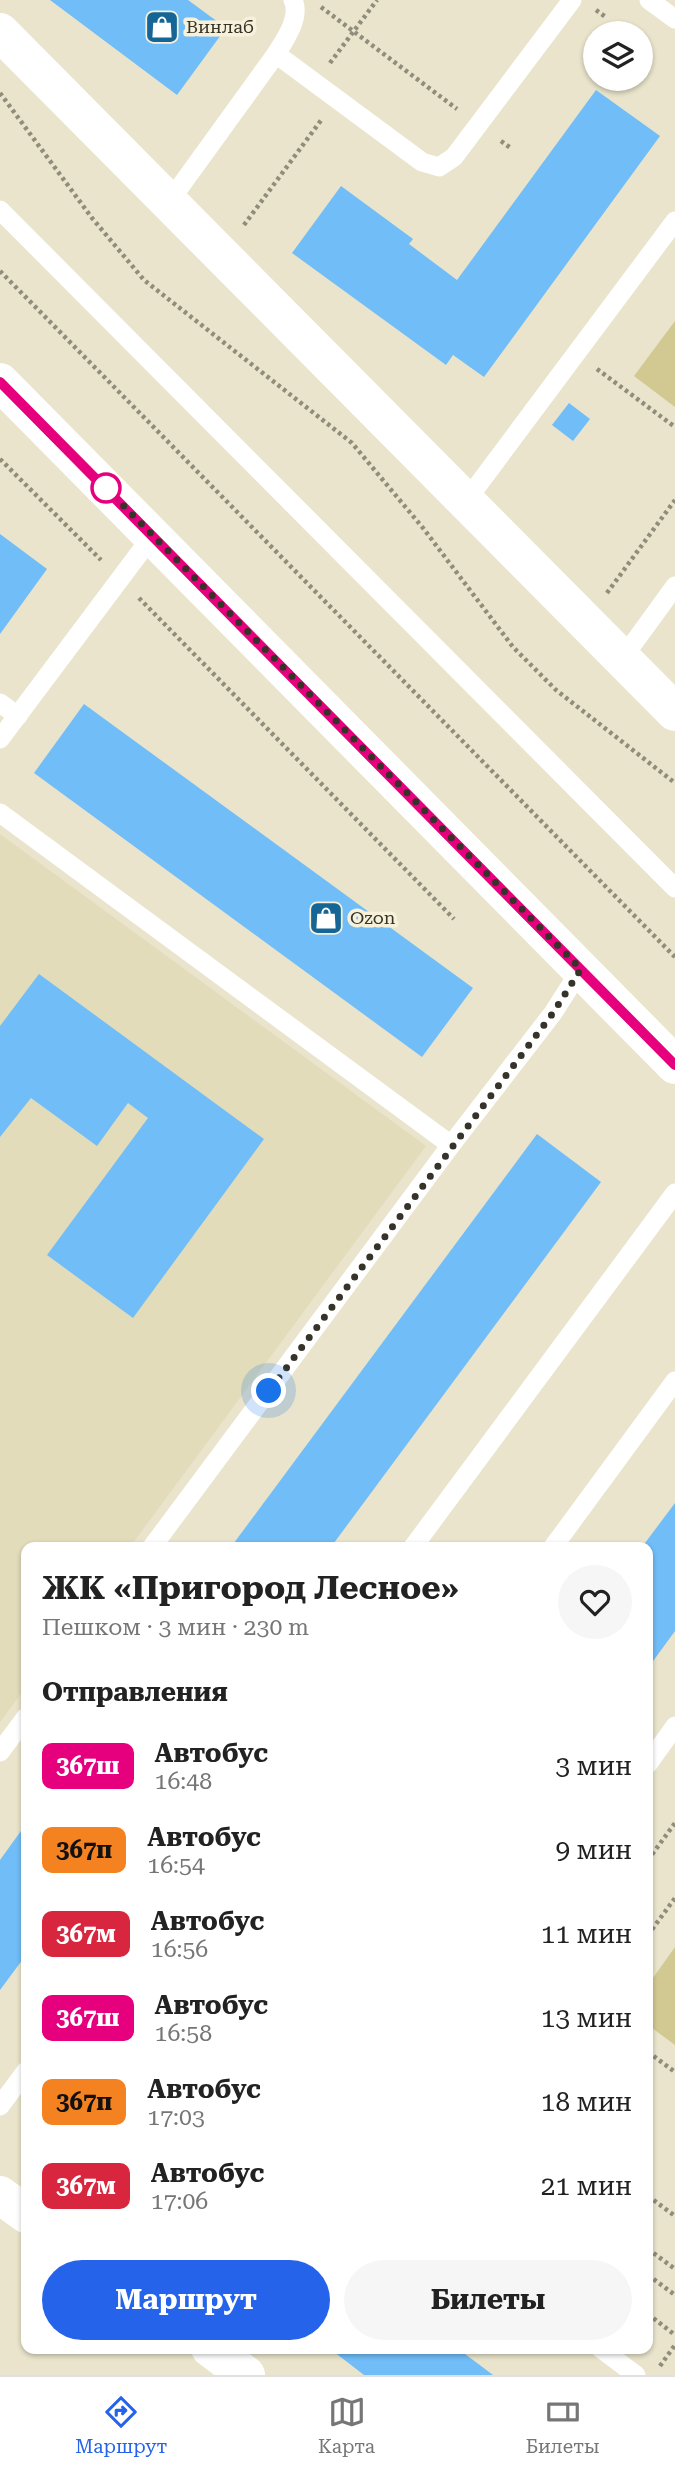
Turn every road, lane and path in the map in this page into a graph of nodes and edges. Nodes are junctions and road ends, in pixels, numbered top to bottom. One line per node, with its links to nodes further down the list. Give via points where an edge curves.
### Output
1 (376, 0): 6 (path)
2 (572, 0): 12 (lane)
3 (649, 0): 5 (lane)
4 (294, 3): 6 (path, via 321,7); 8 (lane, via 290,32)
5 (675, 19)
6 (353, 31): 9 (path); 12 (path)
7 (0, 32): 14 (street)
8 (276, 54): 9 (lane); 14 (lane)
9 (315, 83): 12 (lane, via 422,162 439,166 454,157)
10 (0, 93): 34 (path, via 144,280 352,443 513,647 555,690)
11 (323, 119): 17 (path)
12 (479, 125): 13 (path)
13 (512, 149)
14 (169, 202): 24 (street)
15 (0, 210): 36 (lane)
16 (675, 221): 19 (lane)
17 (244, 226)
18 (0, 271): 38 (path)
19 (576, 354): 21 (path); 24 (lane)
20 (0, 382): 25 (street)
21 (675, 427)
22 (0, 459): 26 (path)
23 (675, 500): 28 (path)
24 (466, 502): 29 (street)
25 (153, 535): 26 (lane); 39 (street)
26 (120, 579): 32 (lane); 37 (path)
27 (675, 586): 29 (lane)
28 (600, 603)
29 (622, 659): 31 (street)
30 (0, 703): 32 (lane)
31 (675, 712)
32 (18, 716): 33 (lane)
33 (0, 739)
34 (675, 783)
35 (0, 813): 41 (lane)
36 (675, 888)
37 (454, 919)
38 (675, 957)
39 (581, 969): 40 (street); 41 (lane, via 553,1013)
40 (675, 1065)
41 (451, 1145): 44 (lane)
42 (675, 1193): 45 (lane)
43 (675, 1381): 46 (lane)
44 (156, 1542)
45 (417, 1542)
46 (557, 1542)
47 (21, 1724): 49 (lane)
48 (675, 1726): 50 (lane)
49 (0, 1752)
50 (653, 1757)
51 (675, 1823): 52 (path)
52 (653, 1853)
53 (675, 1898): 54 (path)
54 (653, 1928)
55 (653, 2056): 56 (path)
56 (675, 2072)
57 (21, 2078): 58 (lane)
58 (0, 2106)
59 (0, 2195): 61 (street)
60 (653, 2200): 62 (path)
61 (21, 2210)
62 (675, 2216)
63 (653, 2253): 64 (path)
64 (675, 2269)
65 (653, 2279): 66 (path)
66 (675, 2295)
67 (653, 2318): 68 (path)
68 (675, 2335)
69 (675, 2345): 74 (path)
70 (218, 2354): 72 (street)
71 (608, 2354): 73 (lane)
72 (246, 2375)
73 (636, 2375)
74 (653, 2375)

